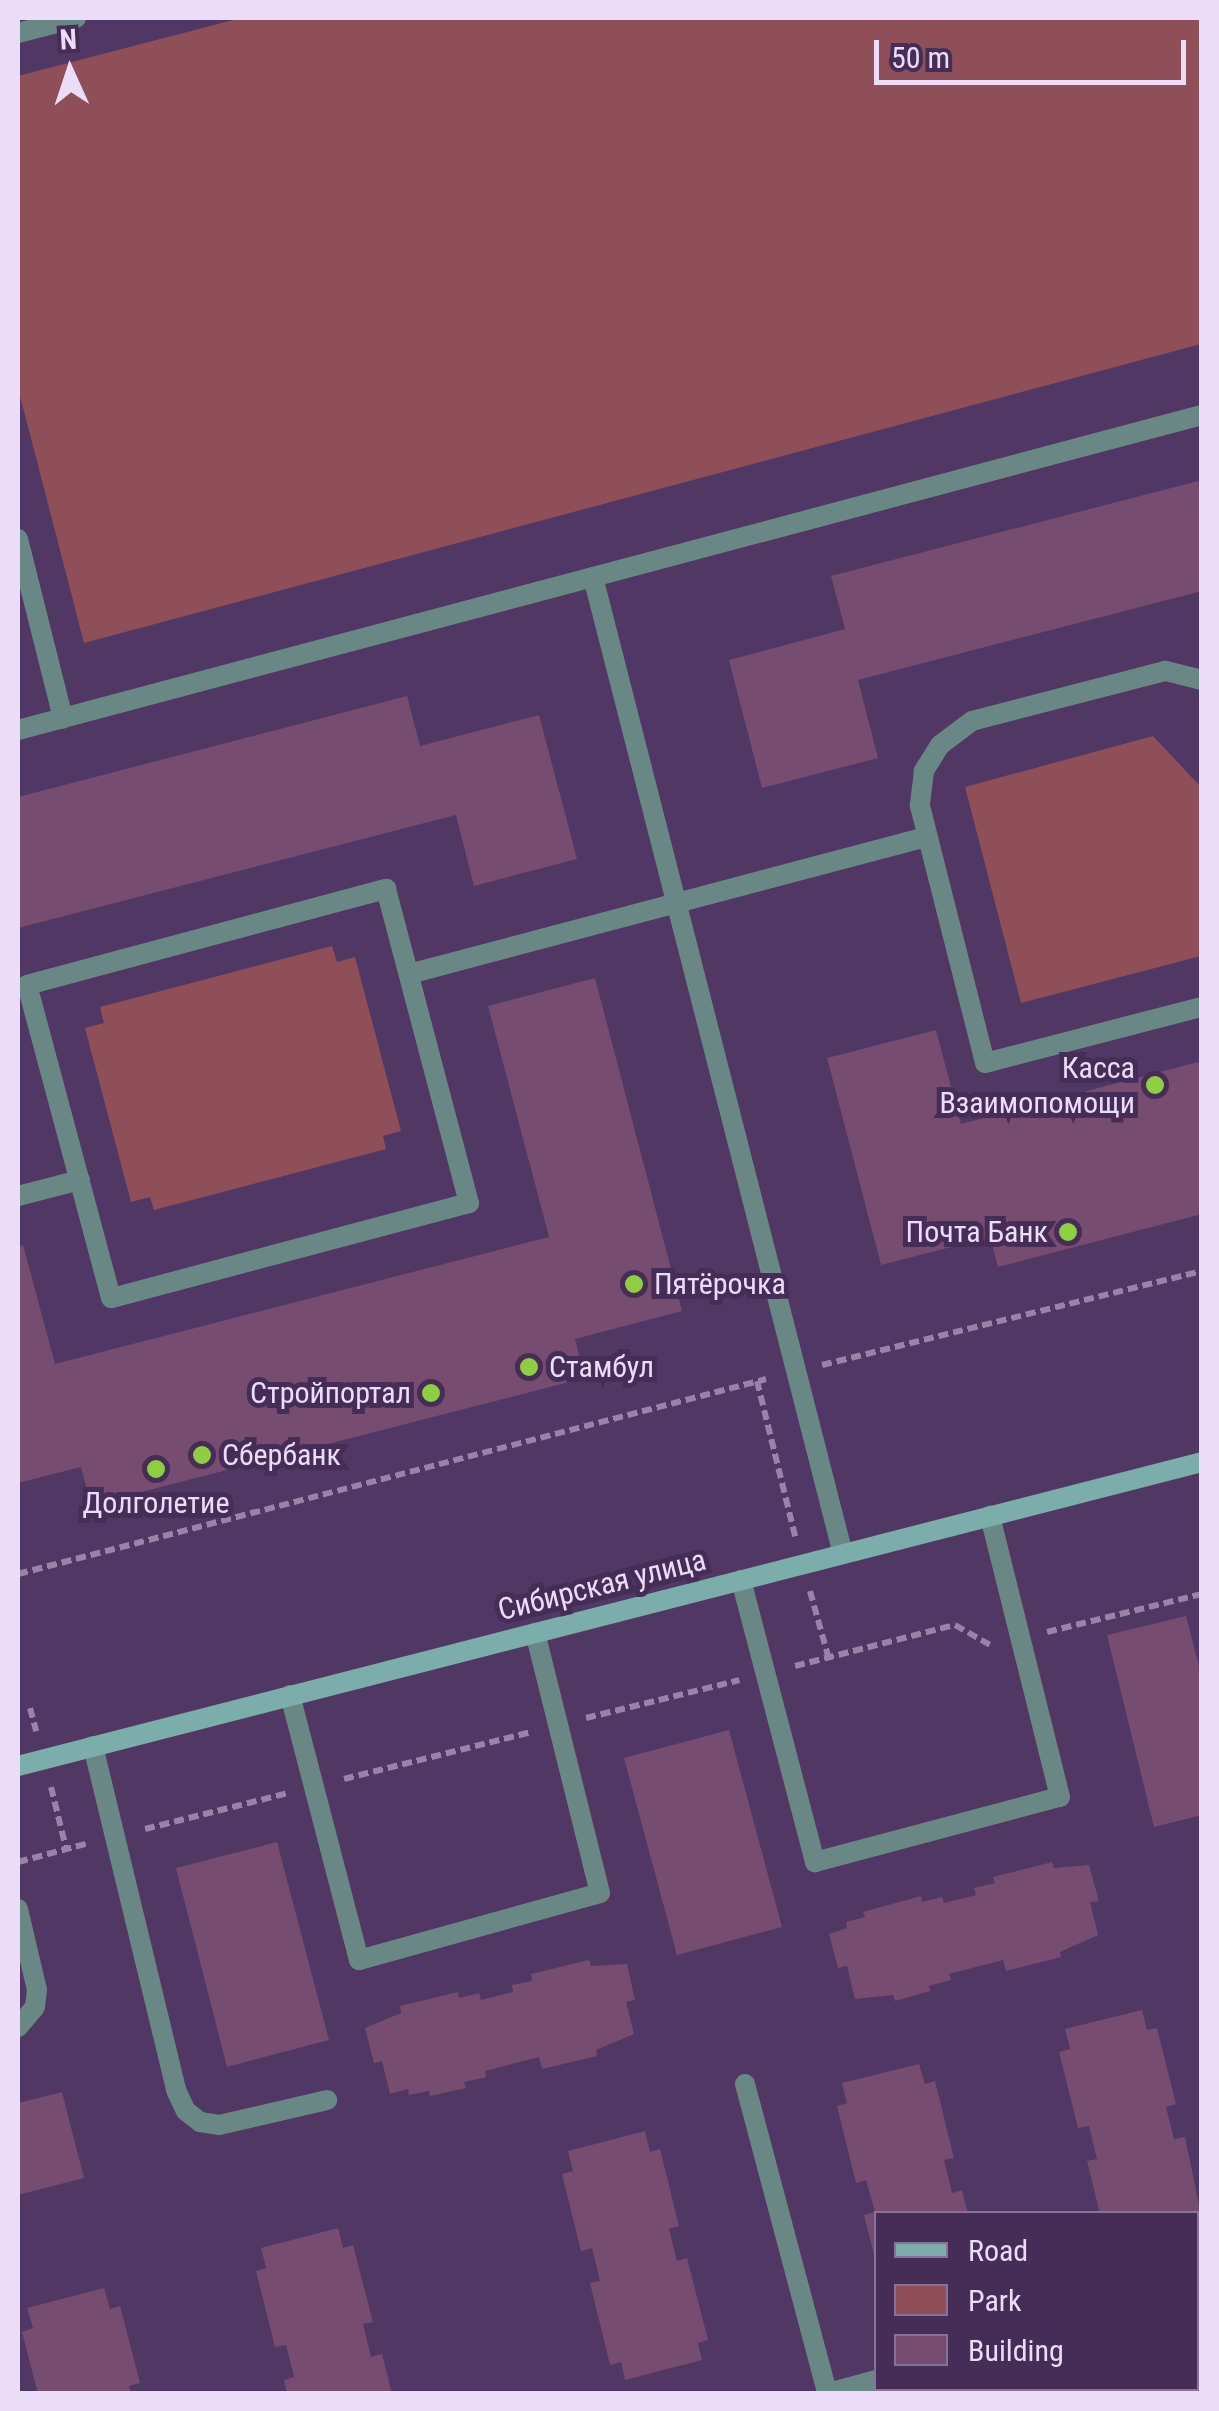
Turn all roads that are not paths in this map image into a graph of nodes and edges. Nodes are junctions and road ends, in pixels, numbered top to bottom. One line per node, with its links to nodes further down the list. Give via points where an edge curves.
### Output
1 (76, 18): 2 (street)
2 (18, 32)
3 (1202, 414): 5 (street)
4 (18, 539): 7 (street)
5 (593, 577): 7 (street); 10 (street)
6 (1202, 680): 9 (street, via 1165,670 972,721 940,744 924,770 920,806)
7 (64, 718): 8 (street)
8 (18, 730)
9 (926, 837): 10 (street); 12 (street, via 985,1063)
10 (676, 905): 11 (street); 17 (street)
11 (408, 974): 13 (street, via 386,889 27,985); 13 (street, via 470,1203 110,1298)
12 (1202, 1008)
13 (80, 1180): 14 (street)
14 (18, 1196)
15 (1202, 1462): 16 (main road, Сибирская улица)
16 (990, 1516): 17 (main road, Сибирская улица); 18 (street, via 1060,1797 815,1862)
17 (842, 1554): 18 (main road, Сибирская улица)
18 (741, 1580): 19 (main road, Сибирская улица)
19 (535, 1633): 20 (main road, Сибирская улица); 20 (street, via 600,1893 359,1960)
20 (290, 1696): 21 (main road, Сибирская улица)
21 (93, 1746): 22 (main road, Сибирская улица); 26 (street, via 186,2111 220,2125)
22 (18, 1766)
23 (18, 1909): 24 (street, via 37,1990 35,2007)
24 (18, 2027)
25 (745, 2084): 28 (street)
26 (327, 2100)
27 (874, 2381): 28 (street)
28 (826, 2393)

